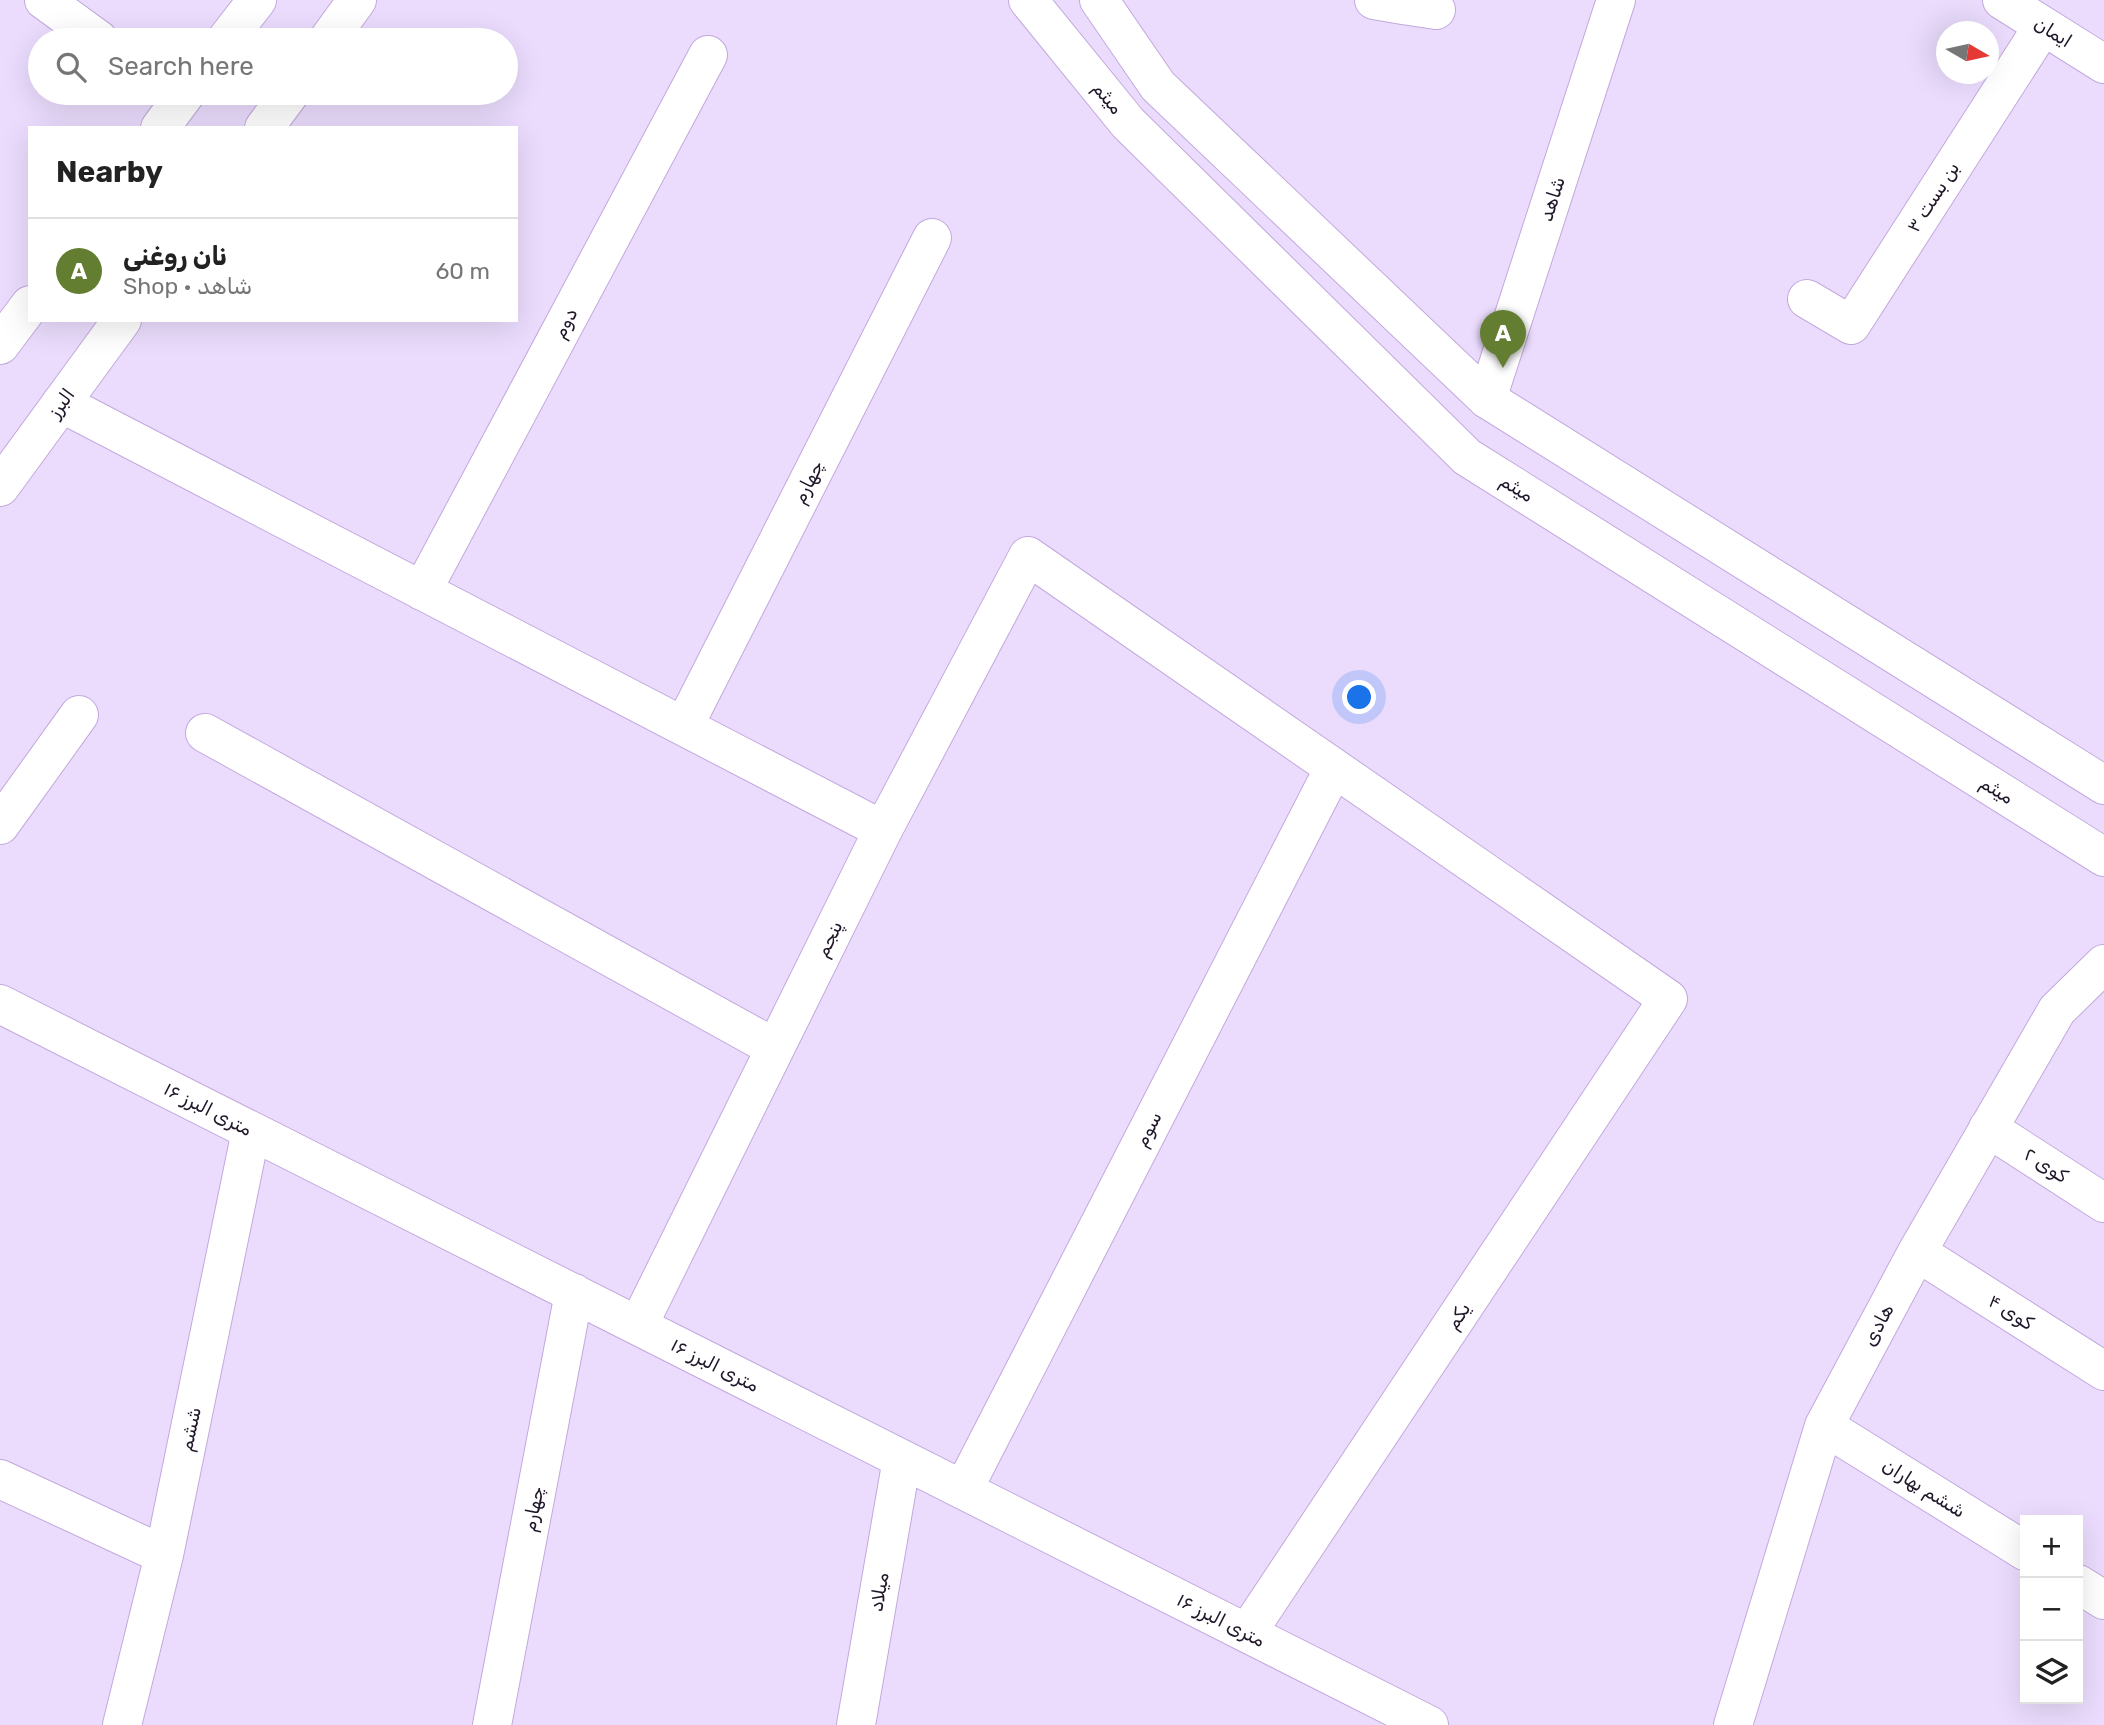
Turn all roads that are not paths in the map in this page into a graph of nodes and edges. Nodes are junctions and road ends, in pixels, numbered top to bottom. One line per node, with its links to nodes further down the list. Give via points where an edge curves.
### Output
1 (44, 0): 9 (street)
2 (257, 0): 10 (street)
3 (357, 0): 11 (street)
4 (1028, 0): 32 (street, میثم, via 1128,123 1467,457)
5 (1099, 0): 21 (street, via 1158,86)
6 (1616, 0): 21 (street, شاهد)
7 (2002, 0): 8 (street, ایمان)
8 (2043, 26): 13 (street, ایمان); 17 (street, بن بست ۳, via 1851,325)
9 (82, 28)
10 (235, 28)
11 (337, 28)
12 (708, 55): 24 (street, دوم)
13 (2104, 64)
14 (281, 105): 15 (street)
15 (265, 126)
16 (932, 238): 26 (street, چهارم)
17 (1807, 299)
18 (28, 308): 20 (street)
19 (121, 322): 22 (street, البرز)
20 (0, 345)
21 (1488, 398): 29 (street)
22 (61, 403): 23 (street, البرز); 24 (street)
23 (0, 486)
24 (422, 591): 26 (street)
25 (79, 715): 30 (street)
26 (684, 726): 31 (street)
27 (205, 733): 35 (street)
28 (1334, 768): 31 (street, پنجم, via 1028,556); 46 (street, سوم); 51 (street, یکم, via 1668,999)
29 (2104, 785)
30 (0, 825)
31 (883, 830): 35 (street, پنجم)
32 (2104, 857)
33 (2104, 964): 36 (street, هادی, via 2057,1010)
34 (0, 1004): 37 (street, ۱۶ متری البرز)
35 (775, 1048): 41 (street, پنجم)
36 (1988, 1128): 38 (street, کوی ۲); 39 (street, هادی)
37 (251, 1131): 40 (street, ۱۶ متری البرز); 48 (street, ششم)
38 (2104, 1203)
39 (1917, 1252): 42 (street, کوی ۴); 43 (street, هادی)
40 (574, 1293): 41 (street, ۱۶ متری البرز); 53 (street, چهارم)
41 (638, 1326): 44 (street, ۱۶ متری البرز)
42 (2104, 1371)
43 (1824, 1426): 47 (street, ششم بهاران); 56 (street, هادی)
44 (902, 1459): 46 (street, ۱۶ متری البرز); 54 (street, میلاد)
45 (0, 1479): 48 (street)
46 (963, 1490): 51 (street, ۱۶ متری البرز)
47 (2020, 1548)
48 (164, 1555): 52 (street, ششم)
49 (2083, 1587): 50 (street)
50 (2104, 1600)
51 (1247, 1633): 55 (street, ۱۶ متری البرز)
52 (122, 1725)
53 (492, 1725)
54 (856, 1725)
55 (1429, 1725)
56 (1733, 1725)

